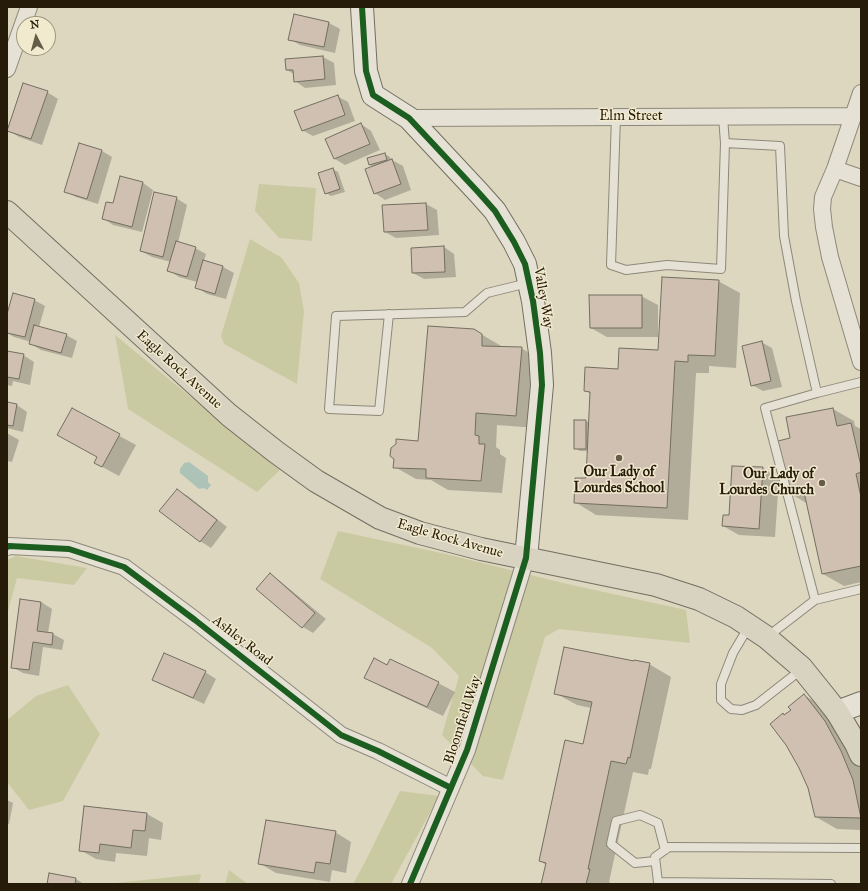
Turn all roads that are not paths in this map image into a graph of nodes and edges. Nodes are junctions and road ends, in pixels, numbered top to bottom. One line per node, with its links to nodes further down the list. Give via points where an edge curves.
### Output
1 (29, 7): 3 (street)
2 (362, 7): 8 (street, Valley Way, via 366,71 373,95)
3 (7, 69)
4 (861, 93): 5 (street)
5 (853, 116): 7 (street, Elm Street); 10 (street)
6 (616, 117): 7 (street, Elm Street); 8 (street, Elm Street); 9 (lane, via 611,265 626,270 667,265 721,269)
7 (722, 117): 9 (lane)
8 (409, 118): 13 (street, Valley Way, via 495,211 525,264)
9 (725, 143): 17 (lane, via 780,146 784,236)
10 (835, 169): 11 (street); 15 (street, via 823,197 824,227 830,257)
11 (861, 178)
12 (7, 212): 19 (main road, Eagle Rock Avenue, via 229,415 316,481 380,518 420,533)
13 (529, 282): 14 (lane, via 487,293 465,312); 19 (street, Valley Way, via 540,353 542,385)
14 (389, 314): 14 (lane, via 336,316 329,409 379,411)
15 (860, 356)
16 (861, 382): 17 (lane)
17 (817, 393): 21 (lane, via 765,408)
18 (7, 547): 27 (street, Ashley Road, via 69,549 124,567 341,735)
19 (526, 558): 22 (main road, Eagle Rock Avenue, via 656,585 699,599 736,617); 27 (street, Bloomfield Way, via 467,750)
20 (861, 589): 21 (lane)
21 (815, 600): 22 (lane)
22 (758, 632): 23 (main road, Eagle Rock Avenue); 23 (lane, via 733,653 721,684 721,700 731,709 742,710 756,705)
23 (802, 669): 25 (main road, Eagle Rock Avenue)
24 (861, 703): 25 (street)
25 (837, 712): 26 (main road, Eagle Rock Avenue)
26 (861, 755)
27 (451, 788): 31 (street, Bloomfield Way)
28 (861, 848): 29 (lane, via 669,847)
29 (664, 850): 30 (lane, via 654,857); 30 (lane, via 658,823 640,815 616,821 611,844 635,863)
30 (655, 861): 32 (lane, via 658,882)
31 (410, 884)
32 (831, 884)

